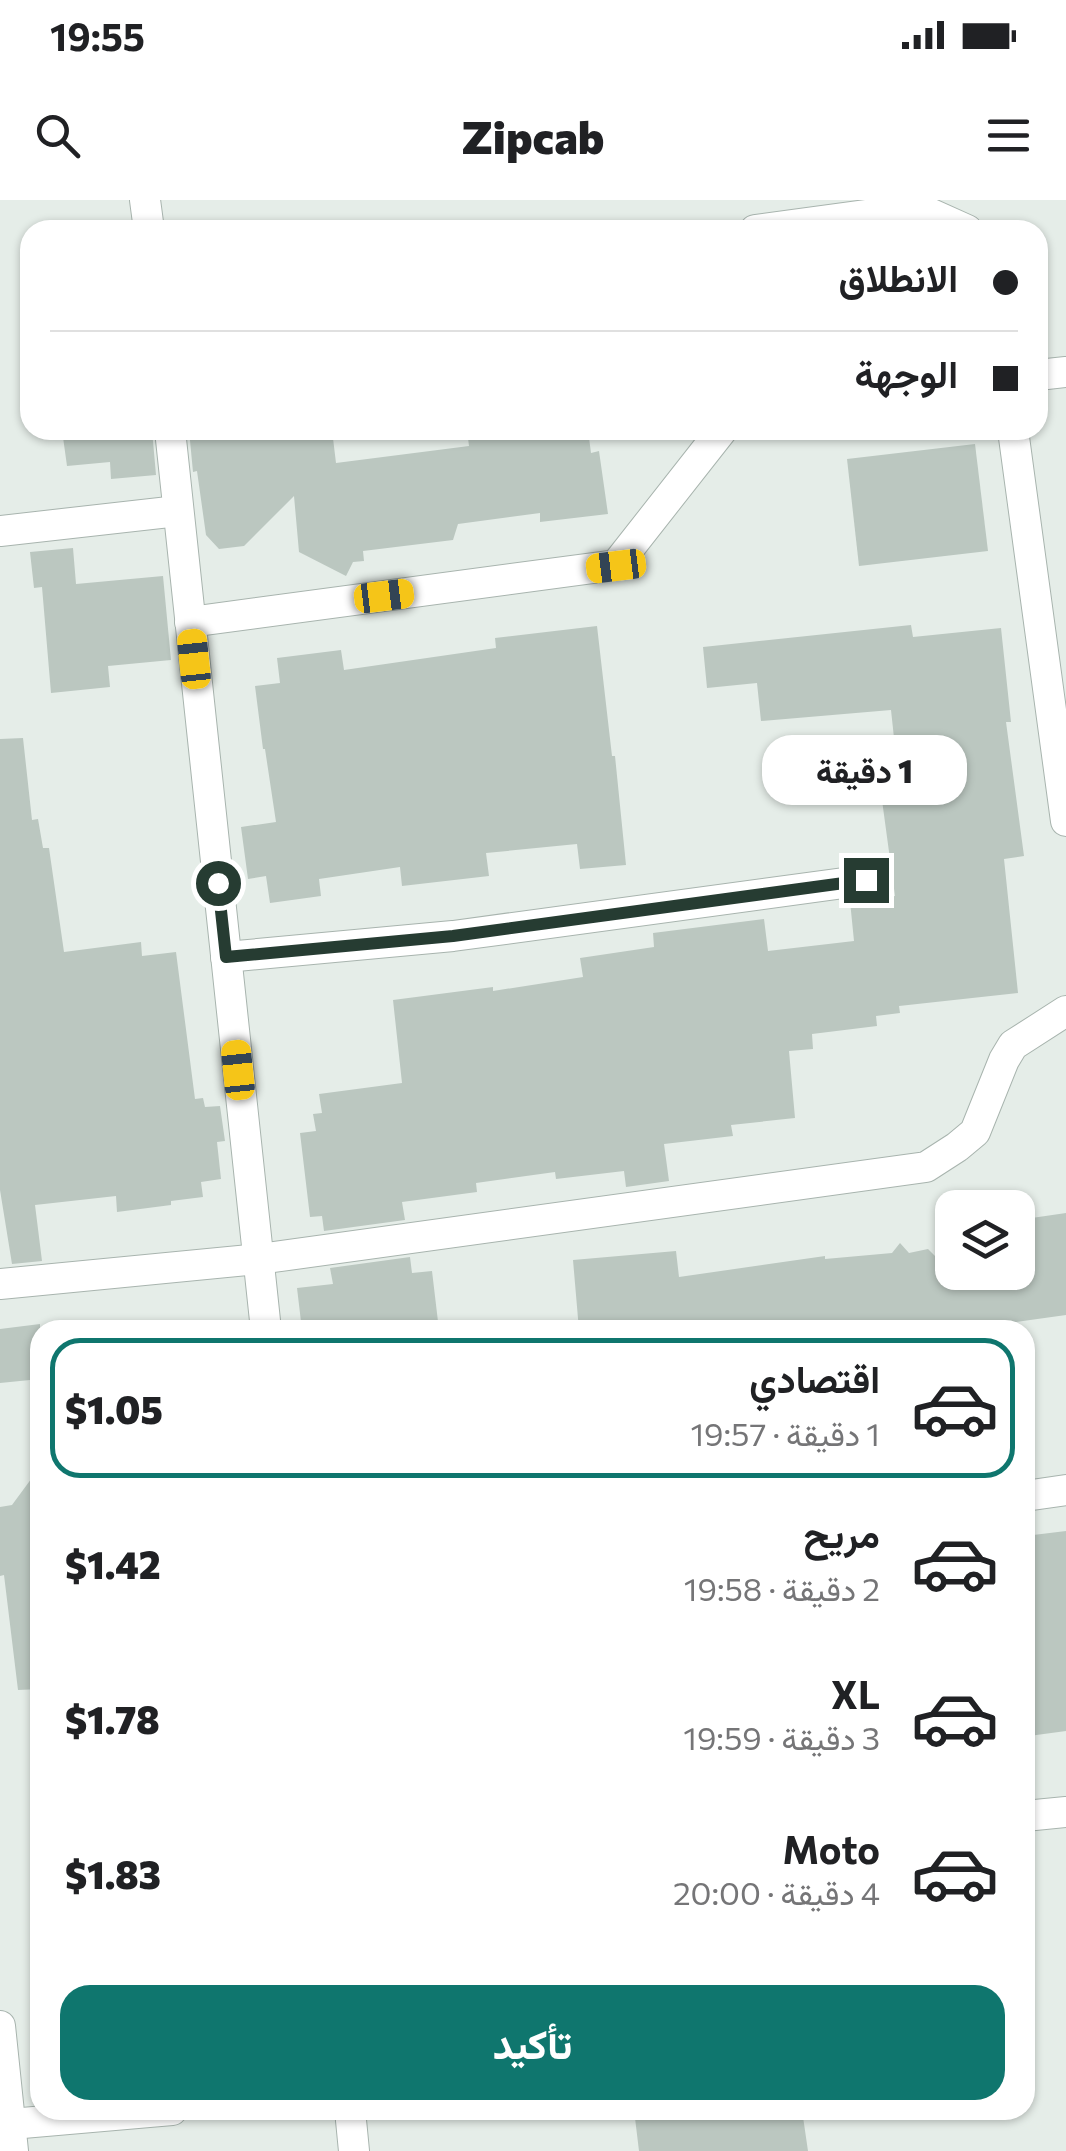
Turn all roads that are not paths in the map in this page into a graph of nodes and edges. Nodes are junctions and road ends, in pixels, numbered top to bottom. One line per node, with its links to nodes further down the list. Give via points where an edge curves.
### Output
1 (829, 220): 2 (street, via 918,208)
2 (945, 220)
3 (171, 440): 6 (street)
4 (714, 440): 8 (street, via 616,566)
5 (1014, 440): 9 (street)
6 (178, 511): 7 (street); 8 (street)
7 (0, 530)
8 (190, 622): 11 (street)
9 (1066, 821)
10 (866, 880): 11 (street, via 453,936)
11 (226, 957): 13 (street)
12 (1066, 1011): 13 (street, via 1012,1046 975,1132 926,1167)
13 (259, 1259): 14 (street); 15 (street)
14 (0, 1284)
15 (265, 1320)
16 (1066, 1490): 17 (street)
17 (1035, 1495)
18 (1066, 1812): 19 (street)
19 (1035, 1815)
20 (0, 2026): 23 (street)
21 (113, 2120): 23 (street)
22 (351, 2120): 24 (street)
23 (12, 2137)
24 (354, 2151)

